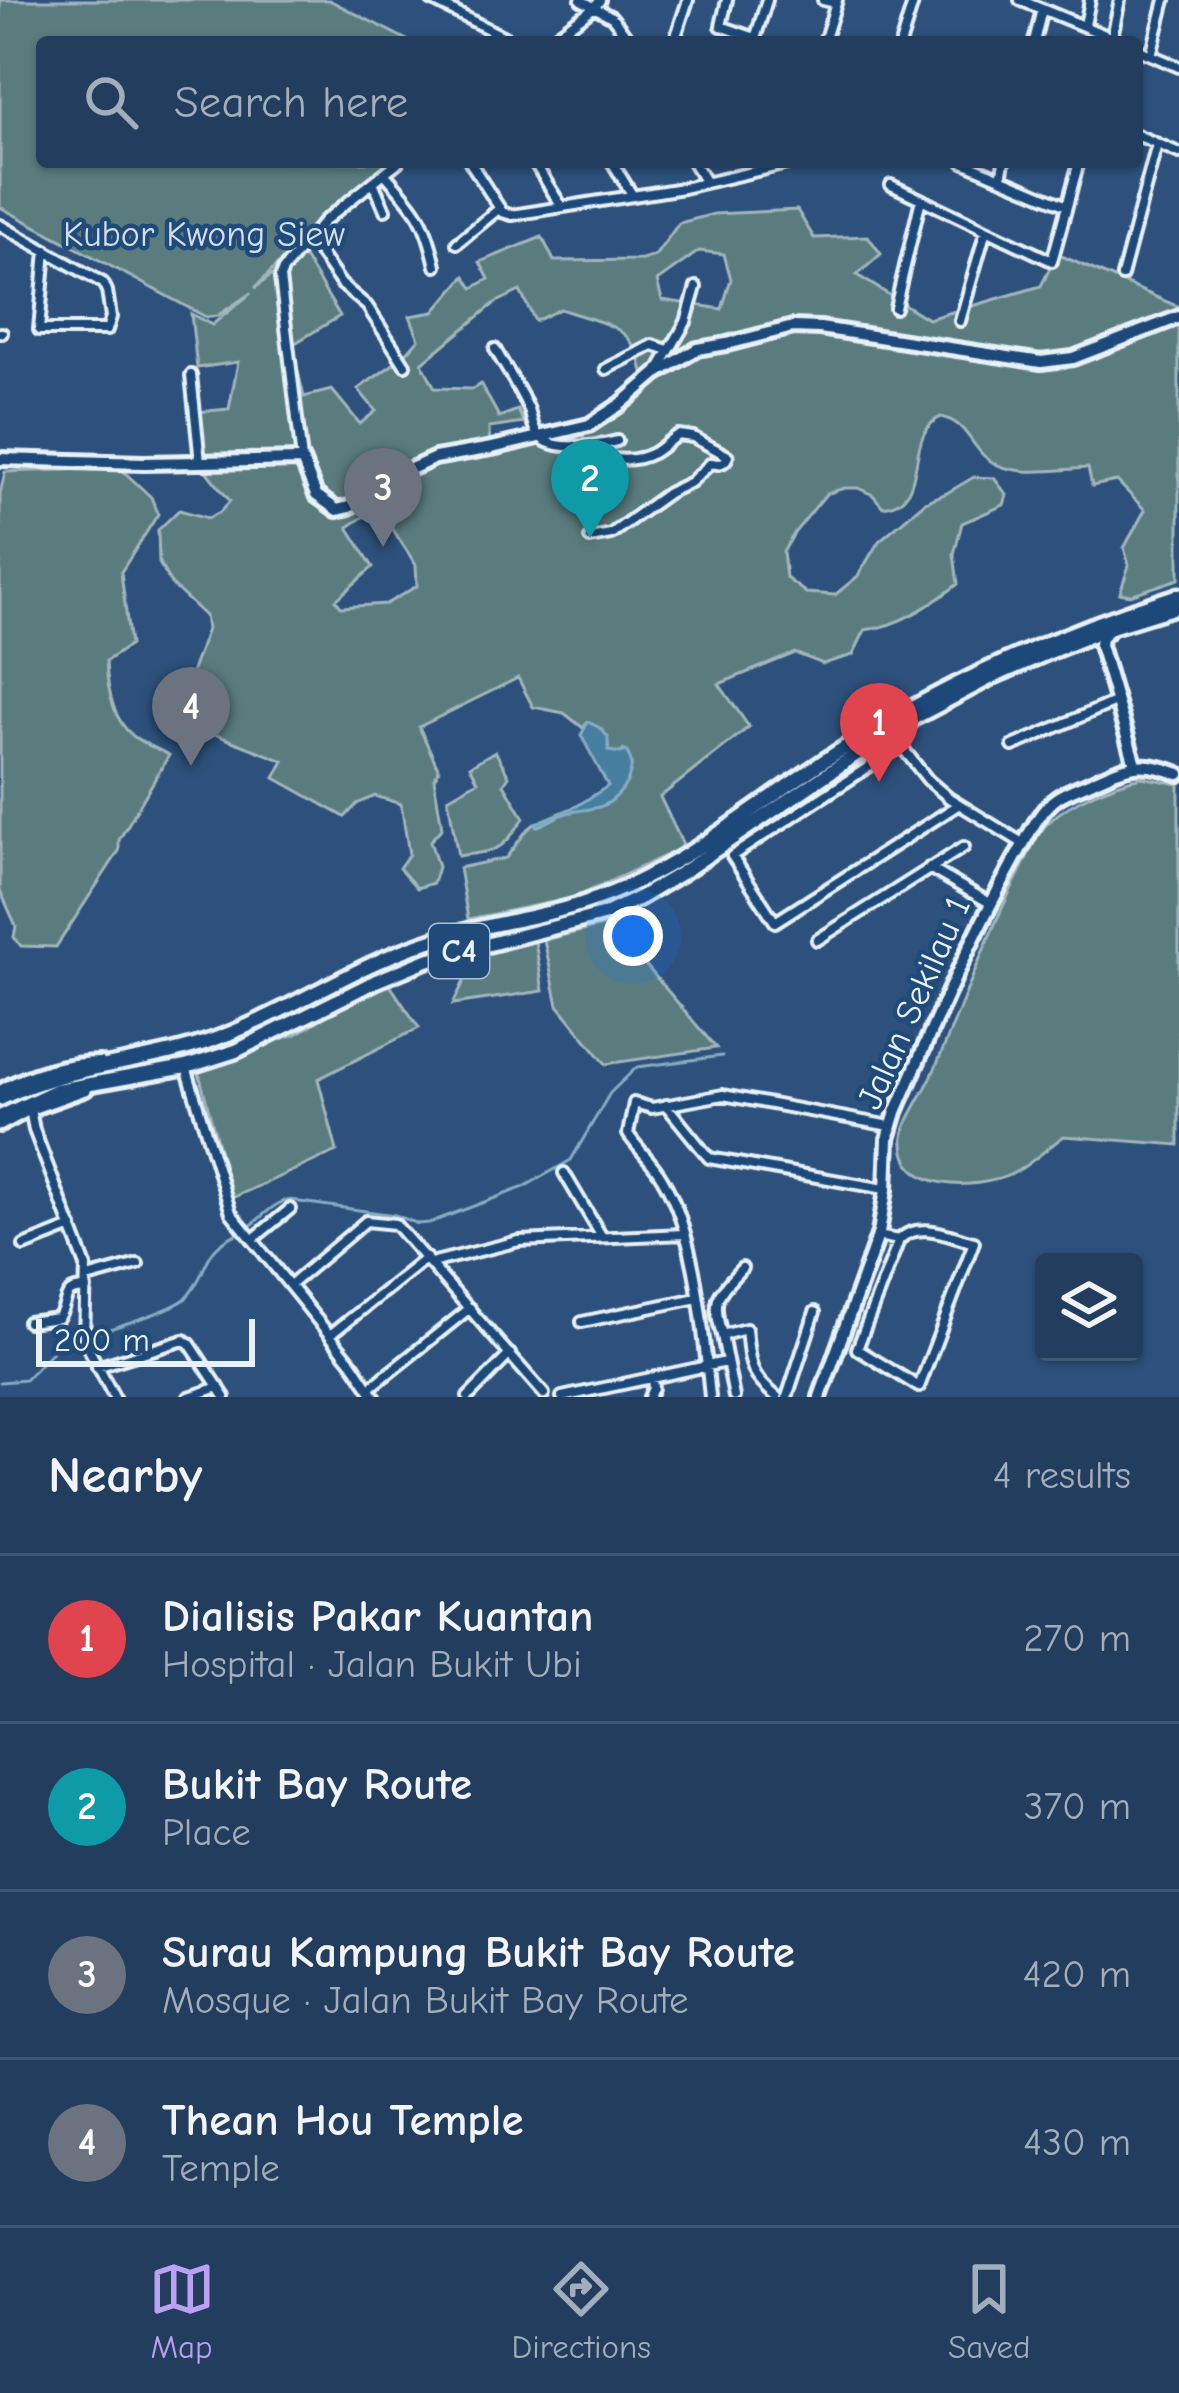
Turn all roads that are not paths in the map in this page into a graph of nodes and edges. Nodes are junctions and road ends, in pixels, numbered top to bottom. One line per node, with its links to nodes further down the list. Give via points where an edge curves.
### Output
1 (430, 0): 16 (street)
2 (581, 0): 13 (street)
3 (688, 0): 19 (street)
4 (728, 0): 20 (street, via 721,26)
5 (766, 0): 21 (street)
6 (823, 0): 12 (street)
7 (914, 0): 23 (street)
8 (1020, 0): 14 (street)
9 (1090, 0): 15 (street)
10 (1120, 0): 26 (street)
11 (1166, 0): 28 (street)
12 (836, 2): 22 (street)
13 (598, 3): 17 (street); 18 (street)
14 (1042, 9): 15 (street); 24 (street)
15 (1085, 25): 25 (street)
16 (502, 36)
17 (555, 36)
18 (627, 36)
19 (676, 36)
20 (745, 36)
21 (755, 36)
22 (826, 36)
23 (903, 36)
24 (1035, 36)
25 (1107, 36)
26 (1116, 36)
27 (1143, 52): 28 (street)
28 (1151, 55): 29 (street)
29 (1179, 67)
30 (1143, 138): 31 (street)
31 (1157, 144): 32 (street); 59 (street)
32 (1179, 153)
33 (390, 168): 42 (street)
34 (474, 168): 52 (street)
35 (538, 168): 50 (street)
36 (616, 168): 47 (street)
37 (697, 168): 45 (street)
38 (769, 168): 45 (street)
39 (977, 168): 43 (street)
40 (1003, 168): 43 (street)
41 (1077, 168): 49 (street)
42 (384, 173): 44 (street); 58 (street, via 420,214)
43 (1001, 178): 49 (street)
44 (373, 182): 51 (street); 55 (street)
45 (705, 182): 47 (street)
46 (891, 185): 48 (street)
47 (633, 196): 50 (street)
48 (921, 200): 54 (street); 61 (street)
49 (1067, 206): 54 (street, via 1052,261)
50 (562, 207): 52 (street)
51 (385, 210)
52 (503, 211): 56 (street)
53 (0, 225): 57 (street)
54 (986, 230): 63 (street)
55 (309, 238): 66 (street); 74 (street, via 280,278)
56 (457, 243)
57 (46, 250): 57 (street, via 39,331 107,331 103,283)
58 (436, 266)
59 (1122, 276)
60 (696, 287): 65 (street)
61 (895, 308)
62 (1179, 317): 68 (street, via 1088,353 1041,362 794,327 697,349)
63 (960, 321)
64 (495, 349): 70 (street)
65 (668, 350): 67 (street, via 653,345); 68 (street)
66 (405, 364)
67 (606, 369)
68 (656, 374): 70 (street, via 589,425)
69 (191, 375): 75 (street)
70 (539, 437): 72 (street); 74 (street, via 427,460 337,510 316,494)
71 (617, 441): 72 (street)
72 (575, 446): 76 (street, via 619,460 642,458 678,435 728,456 611,534)
73 (0, 459): 75 (street)
74 (302, 460): 75 (street)
75 (200, 462)
76 (590, 538)
77 (1179, 595): 95 (main road, C4, via 1064,634 926,699 678,859 602,897 424,943 231,1035)
78 (1179, 606): 79 (main road, C4)
79 (1111, 627): 80 (main road, C4); 81 (street, via 1100,641)
80 (1065, 645): 81 (street, via 1084,644); 83 (main road, C4)
81 (1105, 662): 82 (street)
82 (1117, 701): 85 (street); 86 (street)
83 (921, 715): 84 (street); 94 (main road, C4, via 606,914 427,960)
84 (901, 746): 88 (street); 88 (street, via 733,856 775,922)
85 (1013, 746)
86 (1135, 764): 87 (street); 89 (street, Jalan Sekilau 1, via 1058,797)
87 (1179, 774)
88 (958, 805): 89 (street)
89 (1024, 844): 92 (street, Jalan Sekilau 1)
90 (964, 847): 91 (street)
91 (928, 868): 92 (street); 93 (street)
92 (990, 903): 101 (street, Jalan Sekilau 1)
93 (817, 940)
94 (186, 1067): 95 (main road, C4); 109 (street, via 231,1213)
95 (128, 1070): 96 (main road, C4); 97 (street, C4, via 74,1065 20,1080); 99 (street, C4)
96 (76, 1078): 97 (main road, C4); 100 (main road, C4)
97 (0, 1095)
98 (666, 1105): 101 (street, via 723,1095); 103 (street, via 709,1158); 106 (street, via 634,1103 628,1134 664,1180)
99 (30, 1109): 100 (street, C4); 105 (street)
100 (0, 1121)
101 (890, 1126): 103 (street, Jalan Sekilau 1)
102 (564, 1173): 108 (street)
103 (886, 1190): 107 (street, Jalan Sekilau 1)
104 (290, 1209): 109 (street)
105 (72, 1227): 111 (street); 115 (street)
106 (685, 1234): 108 (street); 118 (street)
107 (877, 1236): 110 (street); 143 (street, Jalan Sekilau 1)
108 (602, 1237): 112 (street, via 531,1240)
109 (252, 1238): 116 (street)
110 (899, 1240): 110 (street, via 857,1348 919,1387 974,1242 916,1229)
111 (24, 1246)
112 (429, 1260): 116 (street, via 395,1224 366,1221); 119 (street); 123 (street)
113 (138, 1264): 115 (street)
114 (742, 1268): 124 (street, via 716,1301)
115 (87, 1278): 117 (street)
116 (290, 1285): 123 (street)
117 (86, 1289): 121 (street, via 68,1292 58,1318); 128 (street, via 83,1340)
118 (697, 1298): 122 (street); 127 (street)
119 (470, 1308): 125 (street); 131 (street)
120 (815, 1312): 142 (street)
121 (28, 1322)
122 (581, 1322)
123 (330, 1335): 131 (street)
124 (722, 1335): 126 (street); 141 (street, via 746,1329 755,1380)
125 (510, 1354): 132 (street); 136 (street)
126 (726, 1362): 127 (street); 140 (street)
127 (707, 1366): 129 (street); 139 (street)
128 (97, 1367): 130 (street, via 184,1340); 133 (street)
129 (652, 1378): 137 (street); 138 (street)
130 (219, 1387): 134 (street); 135 (street)
131 (371, 1394)
132 (544, 1394)
133 (114, 1397)
134 (189, 1397)
135 (226, 1397)
136 (468, 1397)
137 (562, 1397)
138 (649, 1397)
139 (710, 1397)
140 (734, 1397)
141 (776, 1397)
142 (787, 1397)
143 (820, 1397)

